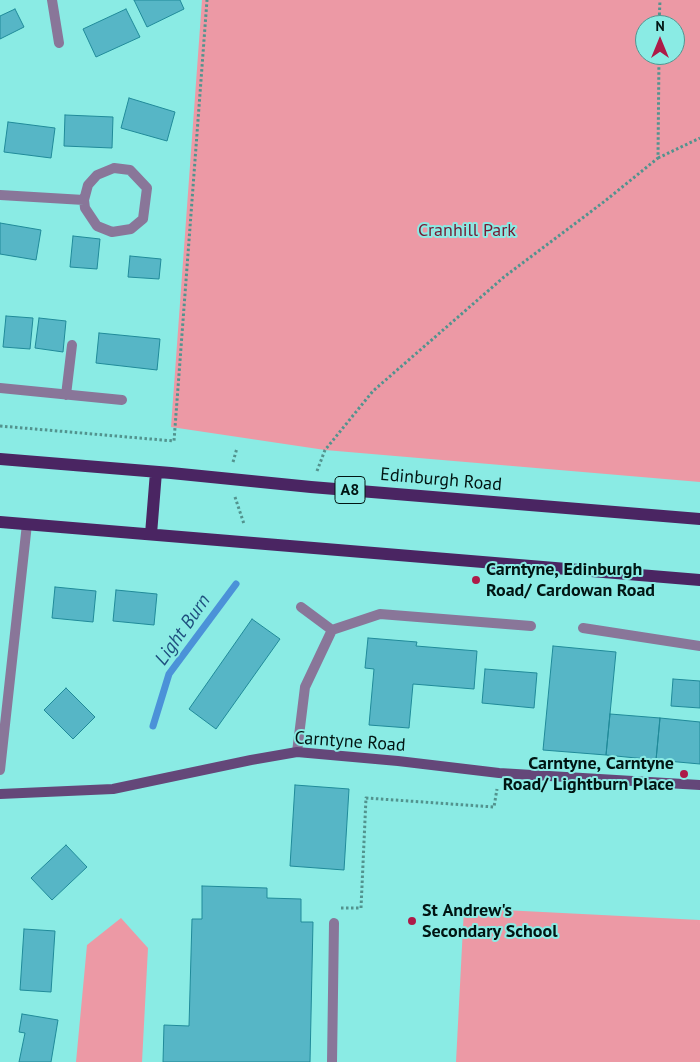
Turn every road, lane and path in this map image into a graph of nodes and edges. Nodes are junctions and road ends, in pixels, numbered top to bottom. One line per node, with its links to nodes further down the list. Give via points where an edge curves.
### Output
1 (52, 0): 5 (street)
2 (207, 0): 15 (path, via 174,441)
3 (660, 0): 4 (path)
4 (659, 15)
5 (59, 43)
6 (659, 65): 8 (path)
7 (700, 138): 8 (path)
8 (658, 158): 20 (path, via 504,277 373,391 325,450)
9 (0, 195): 10 (street)
10 (84, 200): 10 (street, via 85,208 97,226 112,232 131,230 143,219 147,188 130,170 114,168 97,175 88,185)
11 (72, 346): 13 (street)
12 (0, 388): 13 (street)
13 (66, 395): 14 (street)
14 (122, 400)
15 (0, 426)
16 (237, 448): 19 (path)
17 (0, 459): 18 (main road, Edinburgh Road / A8)
18 (156, 472): 19 (main road, Edinburgh Road / A8); 24 (main road)
19 (229, 479): 20 (main road, Edinburgh Road / A8); 25 (path)
20 (311, 486): 21 (main road, Edinburgh Road / A8)
21 (700, 519)
22 (0, 522): 23 (main road)
23 (27, 524): 24 (main road); 33 (street)
24 (151, 534): 25 (main road)
25 (250, 542): 26 (main road)
26 (700, 580)
27 (302, 608): 30 (street)
28 (530, 626): 30 (street, via 380,614)
29 (583, 628): 31 (street)
30 (332, 630): 32 (street, via 305,687)
31 (700, 646)
32 (297, 752): 34 (street, Carntyne Road); 36 (street, Carntyne Road, via 113,789)
33 (0, 770)
34 (499, 773): 35 (street, Carntyne Road); 37 (path, via 494,807 366,798 361,908 332,908)
35 (700, 785)
36 (0, 794)
37 (334, 923): 38 (street)
38 (332, 1062)

